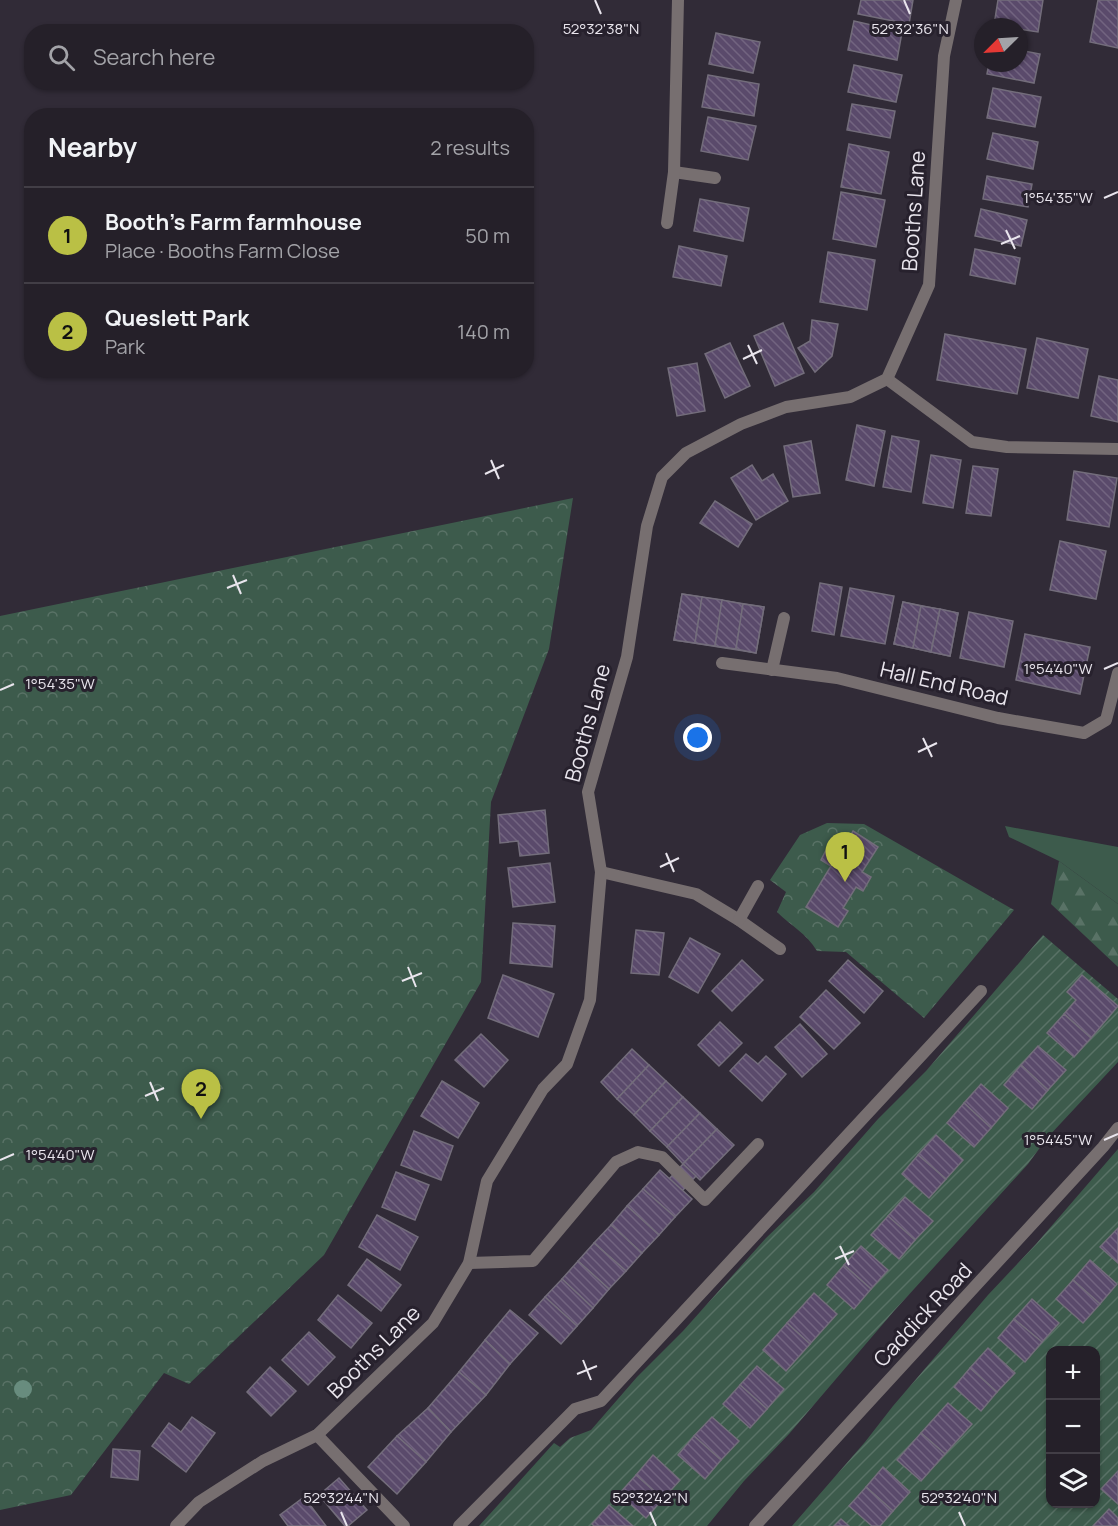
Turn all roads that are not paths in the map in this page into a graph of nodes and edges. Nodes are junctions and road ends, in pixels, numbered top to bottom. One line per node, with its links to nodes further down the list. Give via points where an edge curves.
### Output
1 (678, 0): 3 (street)
2 (956, 0): 6 (street, Booths Lane, via 944,56 929,285)
3 (675, 172): 4 (street); 5 (street)
4 (715, 178)
5 (667, 224)
6 (887, 379): 7 (street, via 972,442 1007,447); 12 (street, Booths Lane, via 850,397 786,406 741,424 686,453 662,477 647,526 627,657 588,792)
7 (1118, 449)
8 (784, 618): 10 (street)
9 (722, 663): 10 (street, Hall End Road)
10 (772, 670): 11 (street, Hall End Road, via 837,678 998,718 1084,733 1106,720)
11 (1118, 673)
12 (601, 872): 14 (street, via 696,894); 19 (street, Booths Lane, via 590,999 567,1064 543,1089 487,1180)
13 (758, 886): 14 (street)
14 (739, 920): 15 (street)
15 (780, 949)
16 (981, 992): 23 (street, via 601,1401 575,1409)
17 (1118, 1128): 24 (street, Caddick Road)
18 (758, 1144): 19 (street, via 705,1200 662,1157 638,1152 616,1162 533,1261)
19 (469, 1263): 20 (street, Booths Lane, via 433,1323)
20 (317, 1435): 21 (street, Booths Lane, via 263,1461 199,1502); 22 (street)
21 (176, 1526)
22 (404, 1526)
23 (459, 1526)
24 (755, 1526)

